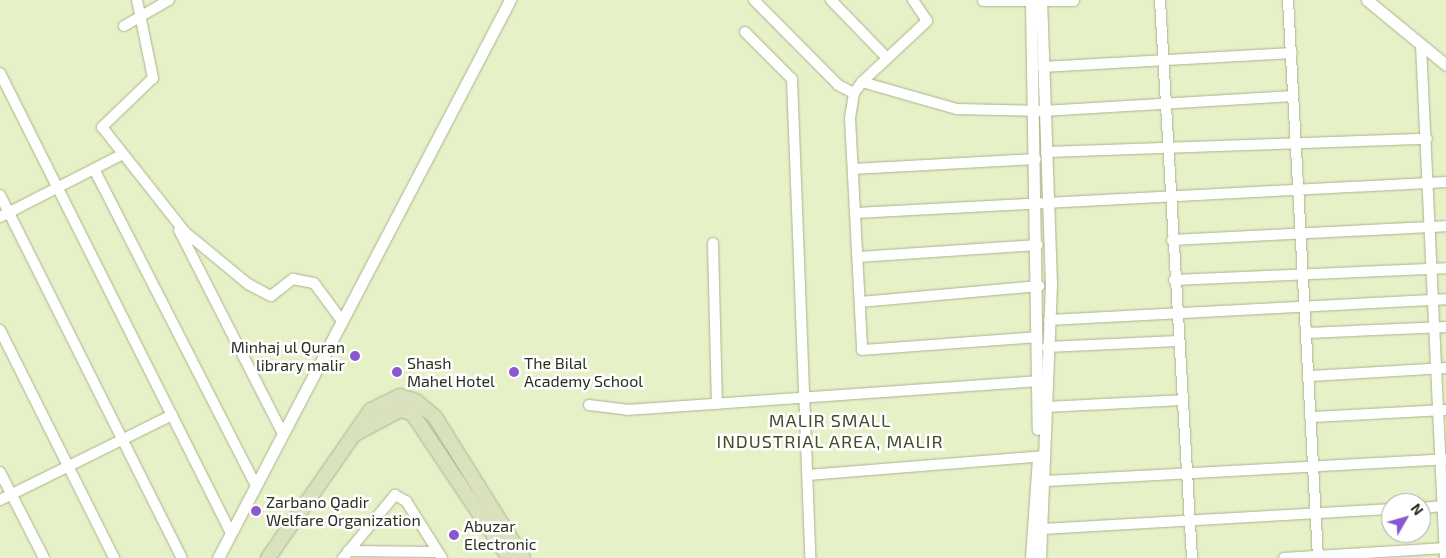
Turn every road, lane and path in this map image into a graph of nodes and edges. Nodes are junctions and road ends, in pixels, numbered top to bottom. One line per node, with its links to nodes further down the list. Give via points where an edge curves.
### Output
1 (137, 0): 13 (street)
2 (169, 0): 13 (street)
3 (510, 0): 64 (street)
4 (754, 0): 24 (street, via 838,85)
5 (831, 0): 18 (street)
6 (913, 0): 18 (street, via 927,21)
7 (983, 0): 12 (street)
8 (1073, 0): 12 (street)
9 (1160, 0): 19 (street)
10 (1288, 0): 17 (street)
11 (1366, 0): 16 (street)
12 (1036, 2): 21 (street); 27 (street)
13 (141, 18): 14 (street); 32 (street, via 153,78 102,127)
14 (124, 26)
15 (745, 32): 74 (street, via 792,80)
16 (1421, 45): 20 (street); 28 (street)
17 (1292, 53): 19 (street); 25 (street)
18 (887, 58): 23 (street)
19 (1163, 58): 21 (street); 26 (street)
20 (1446, 65)
21 (1043, 67): 27 (street)
22 (0, 73): 38 (street)
23 (862, 82): 24 (street); 27 (street, via 957,109)
24 (854, 93): 35 (street, via 850,118)
25 (1294, 96): 26 (street); 29 (street)
26 (1166, 102): 27 (street); 30 (street)
27 (1039, 110): 31 (street); 33 (street)
28 (1427, 139): 29 (street); 37 (street)
29 (1297, 143): 30 (street); 39 (street)
30 (1168, 147): 31 (street); 41 (street)
31 (1046, 152): 42 (street)
32 (124, 154): 34 (street); 44 (street)
33 (1036, 159): 35 (street); 42 (street)
34 (94, 169): 38 (street); 93 (street)
35 (853, 169): 43 (street)
36 (1446, 182): 37 (street)
37 (1429, 183): 39 (street); 47 (street)
38 (58, 188): 45 (street); 80 (street)
39 (1300, 190): 41 (street); 48 (street)
40 (0, 195): 45 (street)
41 (1171, 198): 42 (street); 49 (street)
42 (1043, 205): 43 (street); 51 (street); 63 (street)
43 (856, 212): 52 (street)
44 (170, 213): 64 (street, via 185,232 248,284 271,296 293,279 314,283 334,305); 82 (street)
45 (4, 215): 84 (street)
46 (1446, 226): 47 (street)
47 (1431, 227): 48 (street); 54 (street)
48 (1302, 232): 49 (street); 55 (street)
49 (1172, 240): 56 (street)
50 (713, 244): 76 (street)
51 (1038, 245): 52 (street); 57 (street)
52 (858, 257): 60 (street)
53 (1446, 268): 54 (street)
54 (1433, 269): 55 (street); 59 (street)
55 (1305, 274): 56 (street); 61 (street)
56 (1174, 280): 62 (street)
57 (1039, 286): 60 (street); 68 (street)
58 (1446, 299): 59 (street)
59 (1435, 300): 61 (street); 65 (street)
60 (860, 302): 68 (street, via 864,353)
61 (1307, 304): 62 (street); 67 (street)
62 (1176, 314): 63 (street); 69 (street)
63 (1049, 320): 70 (street)
64 (342, 321): 82 (street)
65 (1441, 327): 67 (street); 71 (street)
66 (0, 330): 87 (street)
67 (1308, 333): 72 (street)
68 (1038, 337): 73 (street)
69 (1178, 341): 70 (street); 75 (street)
70 (1047, 347): 73 (street)
71 (1442, 368): 72 (street); 79 (street)
72 (1311, 376): 81 (street)
73 (1042, 381): 74 (street); 78 (street); 85 (street)
74 (803, 398): 76 (street); 91 (street)
75 (1182, 400): 78 (street); 90 (street)
76 (717, 404): 77 (street, via 627,410)
77 (589, 405)
78 (1046, 407): 85 (street)
79 (1443, 410): 81 (street); 86 (street)
80 (172, 415): 84 (street); 102 (street)
81 (1313, 416): 88 (street)
82 (283, 434): 93 (street)
83 (354, 435): 111 (main road); 112 (main road, via 400,410 412,412); 113 (main road, via 384,401 400,396 416,401 435,417)
84 (122, 440): 87 (street); 109 (street)
85 (1041, 456): 91 (street); 92 (street); 115 (street)
86 (1444, 459): 88 (street); 96 (street)
87 (68, 466): 94 (street); 108 (street)
88 (1316, 466): 90 (street); 99 (street)
89 (0, 472): 94 (street)
90 (1186, 472): 92 (street); 100 (street)
91 (808, 475): 114 (street)
92 (1046, 481): 101 (street)
93 (256, 486): 102 (street)
94 (12, 494): 95 (street); 107 (street)
95 (0, 500)
96 (1445, 507): 97 (street); 103 (street)
97 (1431, 508)
98 (1381, 509): 99 (street)
99 (1319, 512): 100 (street); 106 (street)
100 (1189, 522): 101 (street); 117 (street)
101 (1043, 529): 116 (street)
102 (231, 533): 110 (street)
103 (1445, 552): 106 (street)
104 (346, 555): 105 (street); 105 (street, via 395,495 406,501)
105 (440, 555)
106 (1318, 557): 118 (street)
107 (44, 558)
108 (114, 558)
109 (182, 558)
110 (218, 558)
111 (268, 558)
112 (509, 558)
113 (523, 558)
114 (810, 558)
115 (1031, 558)
116 (1040, 558)
117 (1192, 558)
118 (1284, 558)

